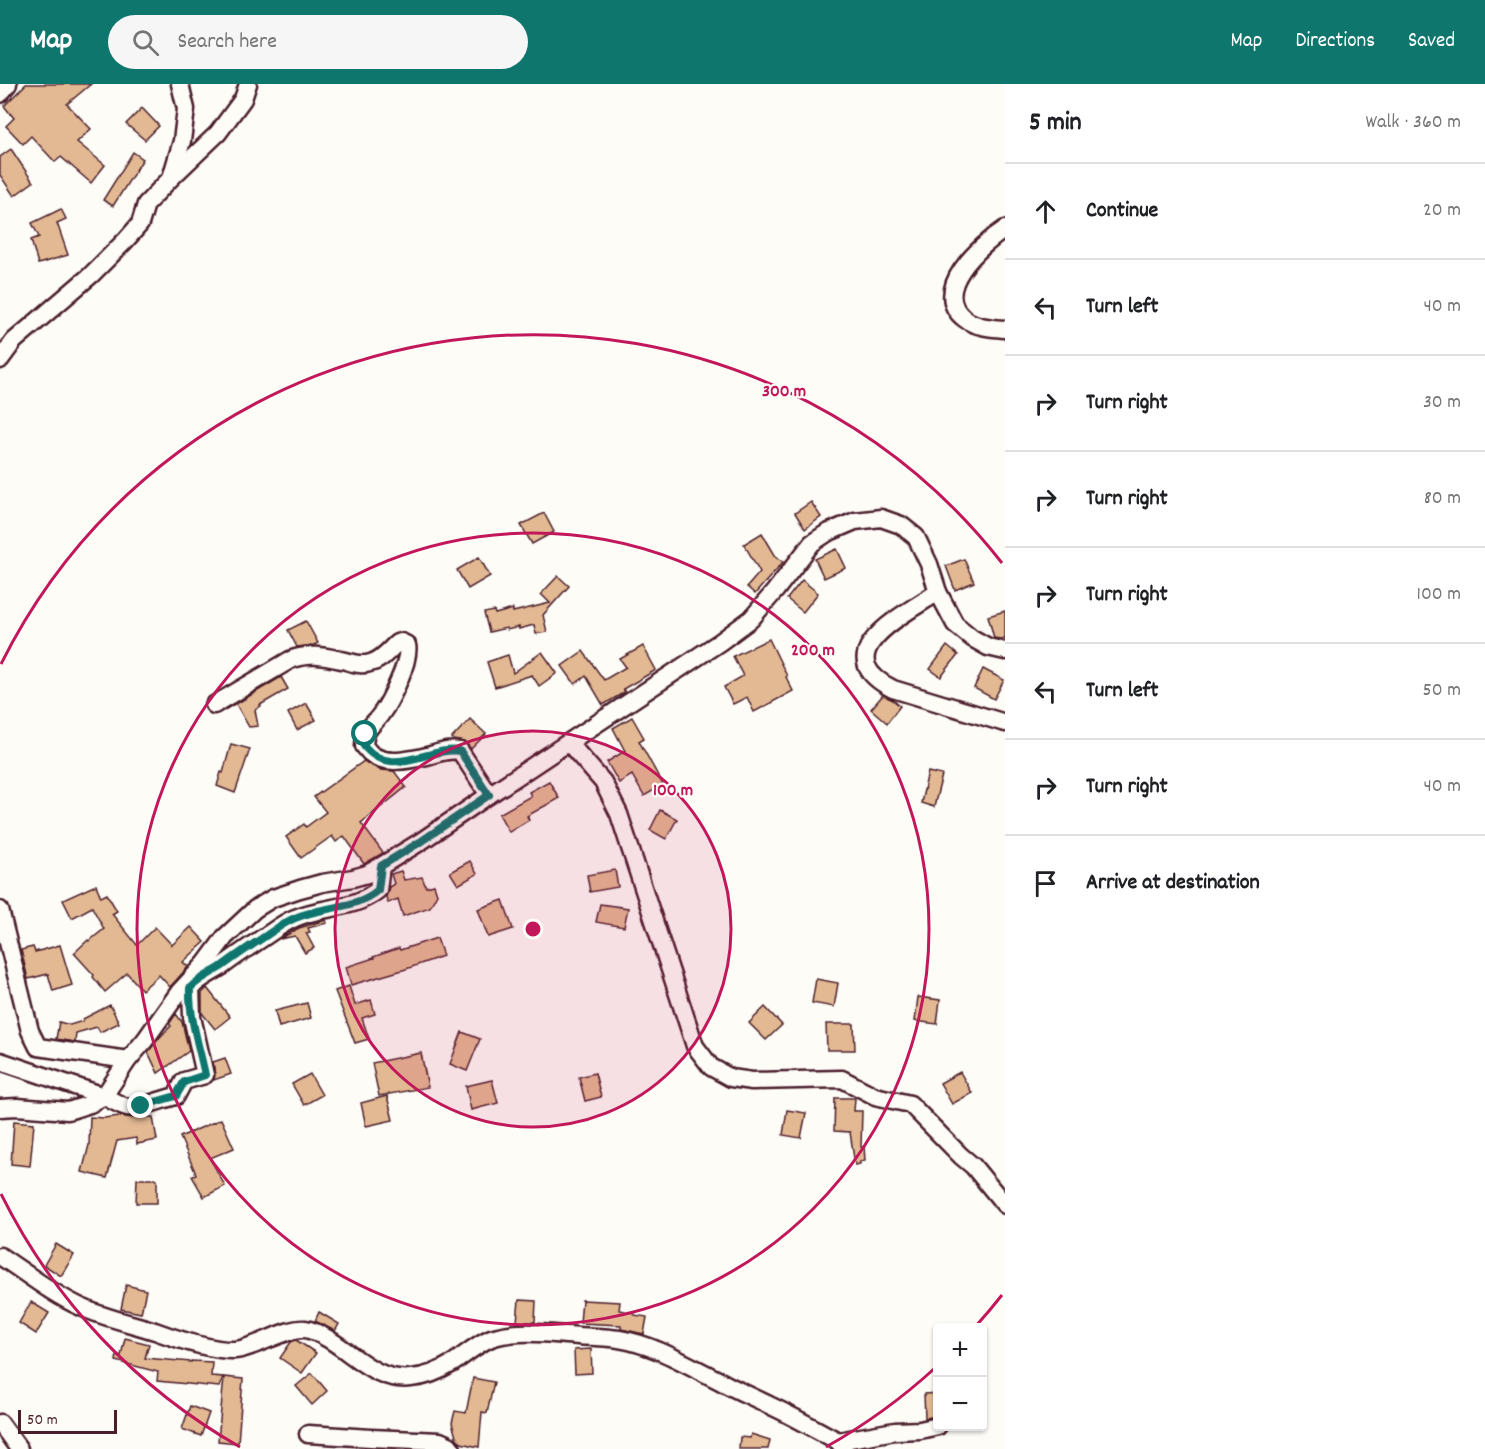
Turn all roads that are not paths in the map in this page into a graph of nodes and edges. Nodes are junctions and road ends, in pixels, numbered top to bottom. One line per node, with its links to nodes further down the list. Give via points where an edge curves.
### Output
1 (9, 84): 4 (street)
2 (180, 84): 5 (street, via 186,109)
3 (248, 84): 5 (street, via 243,99 218,133)
4 (0, 94)
5 (171, 178): 8 (street, via 146,204 140,224 91,274 14,341)
6 (1005, 229): 7 (street, via 962,269 951,296 955,309 966,320)
7 (1005, 329)
8 (0, 360)
9 (938, 592): 10 (street, via 955,624 988,647); 12 (street, via 876,635 865,660 870,673 893,689); 13 (street, via 929,564 909,531 881,518 855,521 812,543 751,619)
10 (1005, 651)
11 (214, 705): 14 (street, via 301,656 370,664 401,642 408,649 403,669 381,715 365,734 364,746 382,760 418,759 460,751)
12 (1005, 723)
13 (569, 743): 14 (street); 21 (street, via 603,782 619,814 694,1046 711,1067 730,1078 752,1081 842,1079 875,1096 910,1104 974,1166)
14 (489, 795): 15 (street)
15 (381, 866): 17 (street, via 367,874 273,898 255,909 225,937); 19 (street, via 378,890 371,896 282,924 190,988 205,1075 184,1082 176,1096 141,1106 129,1107)
16 (0, 910): 17 (street, via 30,1031 38,1047)
17 (128, 1060): 19 (street)
18 (0, 1061): 19 (street)
19 (104, 1096): 20 (street, via 68,1112)
20 (0, 1108)
21 (1005, 1205)
22 (0, 1256): 26 (street, via 74,1303 127,1324 235,1350 305,1329 322,1335 391,1378 429,1375 493,1337 520,1333 637,1342 770,1405)
23 (0, 1423): 27 (street)
24 (933, 1427): 26 (street, via 896,1431)
25 (308, 1434): 28 (street, via 440,1441)
26 (841, 1445)
27 (19, 1449)
28 (452, 1449)

